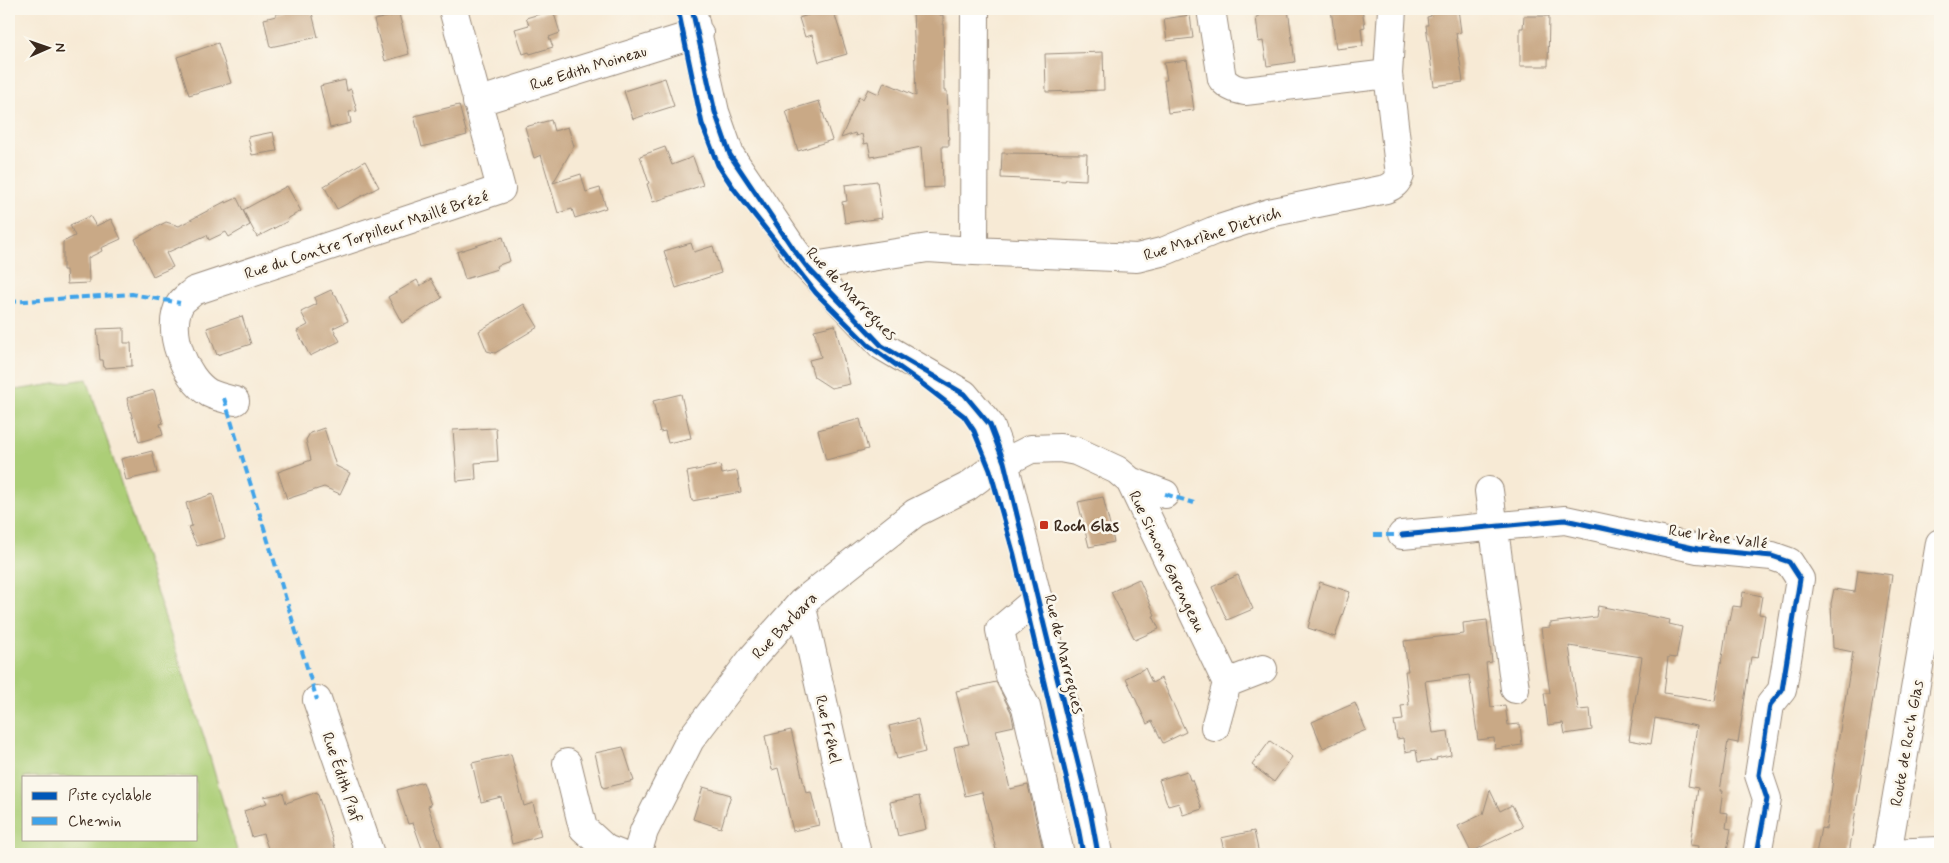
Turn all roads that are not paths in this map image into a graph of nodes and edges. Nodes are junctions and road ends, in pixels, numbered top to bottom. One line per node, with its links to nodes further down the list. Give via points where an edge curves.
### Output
1 (452, 9): 7 (street, Rue du Contre Torpilleur Maillé Brézé)
2 (975, 9): 8 (street)
3 (1210, 9): 6 (street, via 1222,79 1235,89 1245,91)
4 (1392, 9): 6 (street, Rue Marlène Dietrich)
5 (696, 21): 7 (street, Rue Edith Moineau); 9 (street, Rue de Marregues, via 715,112 730,155)
6 (1388, 74): 8 (street, Rue Marlène Dietrich, via 1400,175 1397,182 1386,189 1269,213 1213,231 1165,252 1137,258)
7 (477, 102): 10 (street, Rue du Contre Torpilleur Maillé Brézé, via 500,189 194,291 180,303 174,336 182,358 195,380 209,393)
8 (974, 251): 9 (street, Rue Marlène Dietrich, via 928,248)
9 (807, 267): 11 (street, Rue de Marregues, via 882,346 964,394 990,426)
10 (235, 401)
11 (1004, 462): 12 (street, Rue Simon Garengeau, via 1031,449 1060,448 1076,451 1117,470); 18 (street, Rue de Marregues); 19 (street, Rue Barbara, via 967,487 915,513)
12 (1130, 481): 14 (street); 21 (street, Rue Simon Garengeau)
13 (1489, 491): 15 (street)
14 (1165, 494)
15 (1494, 526): 16 (street, Rue Irène Vallé); 22 (street); 34 (street, Rue Irène Vallé, via 1565,520 1698,549 1772,556 1789,562 1800,579 1782,690 1770,706 1759,775 1766,799)
16 (1402, 535)
17 (1940, 543): 27 (street, Route de Roc'h Glas)
18 (1038, 598): 32 (street, via 1000,630 1010,676 1026,707); 33 (street, Rue de Marregues, via 1092,816)
19 (801, 603): 30 (street, Rue Barbara, via 754,656 690,740 644,830); 31 (street, Rue Fréhel)
20 (1263, 669): 21 (street)
21 (1227, 683): 24 (street)
22 (1515, 689)
23 (317, 700): 28 (street, Rue Édith Piaf)
24 (1215, 728)
25 (567, 763): 29 (street, via 582,828 606,849)
26 (1940, 851): 27 (street)
27 (1887, 853)
28 (370, 854)
29 (619, 854)
30 (637, 854)
31 (856, 854)
32 (1060, 854)
33 (1098, 854)
34 (1757, 854)

